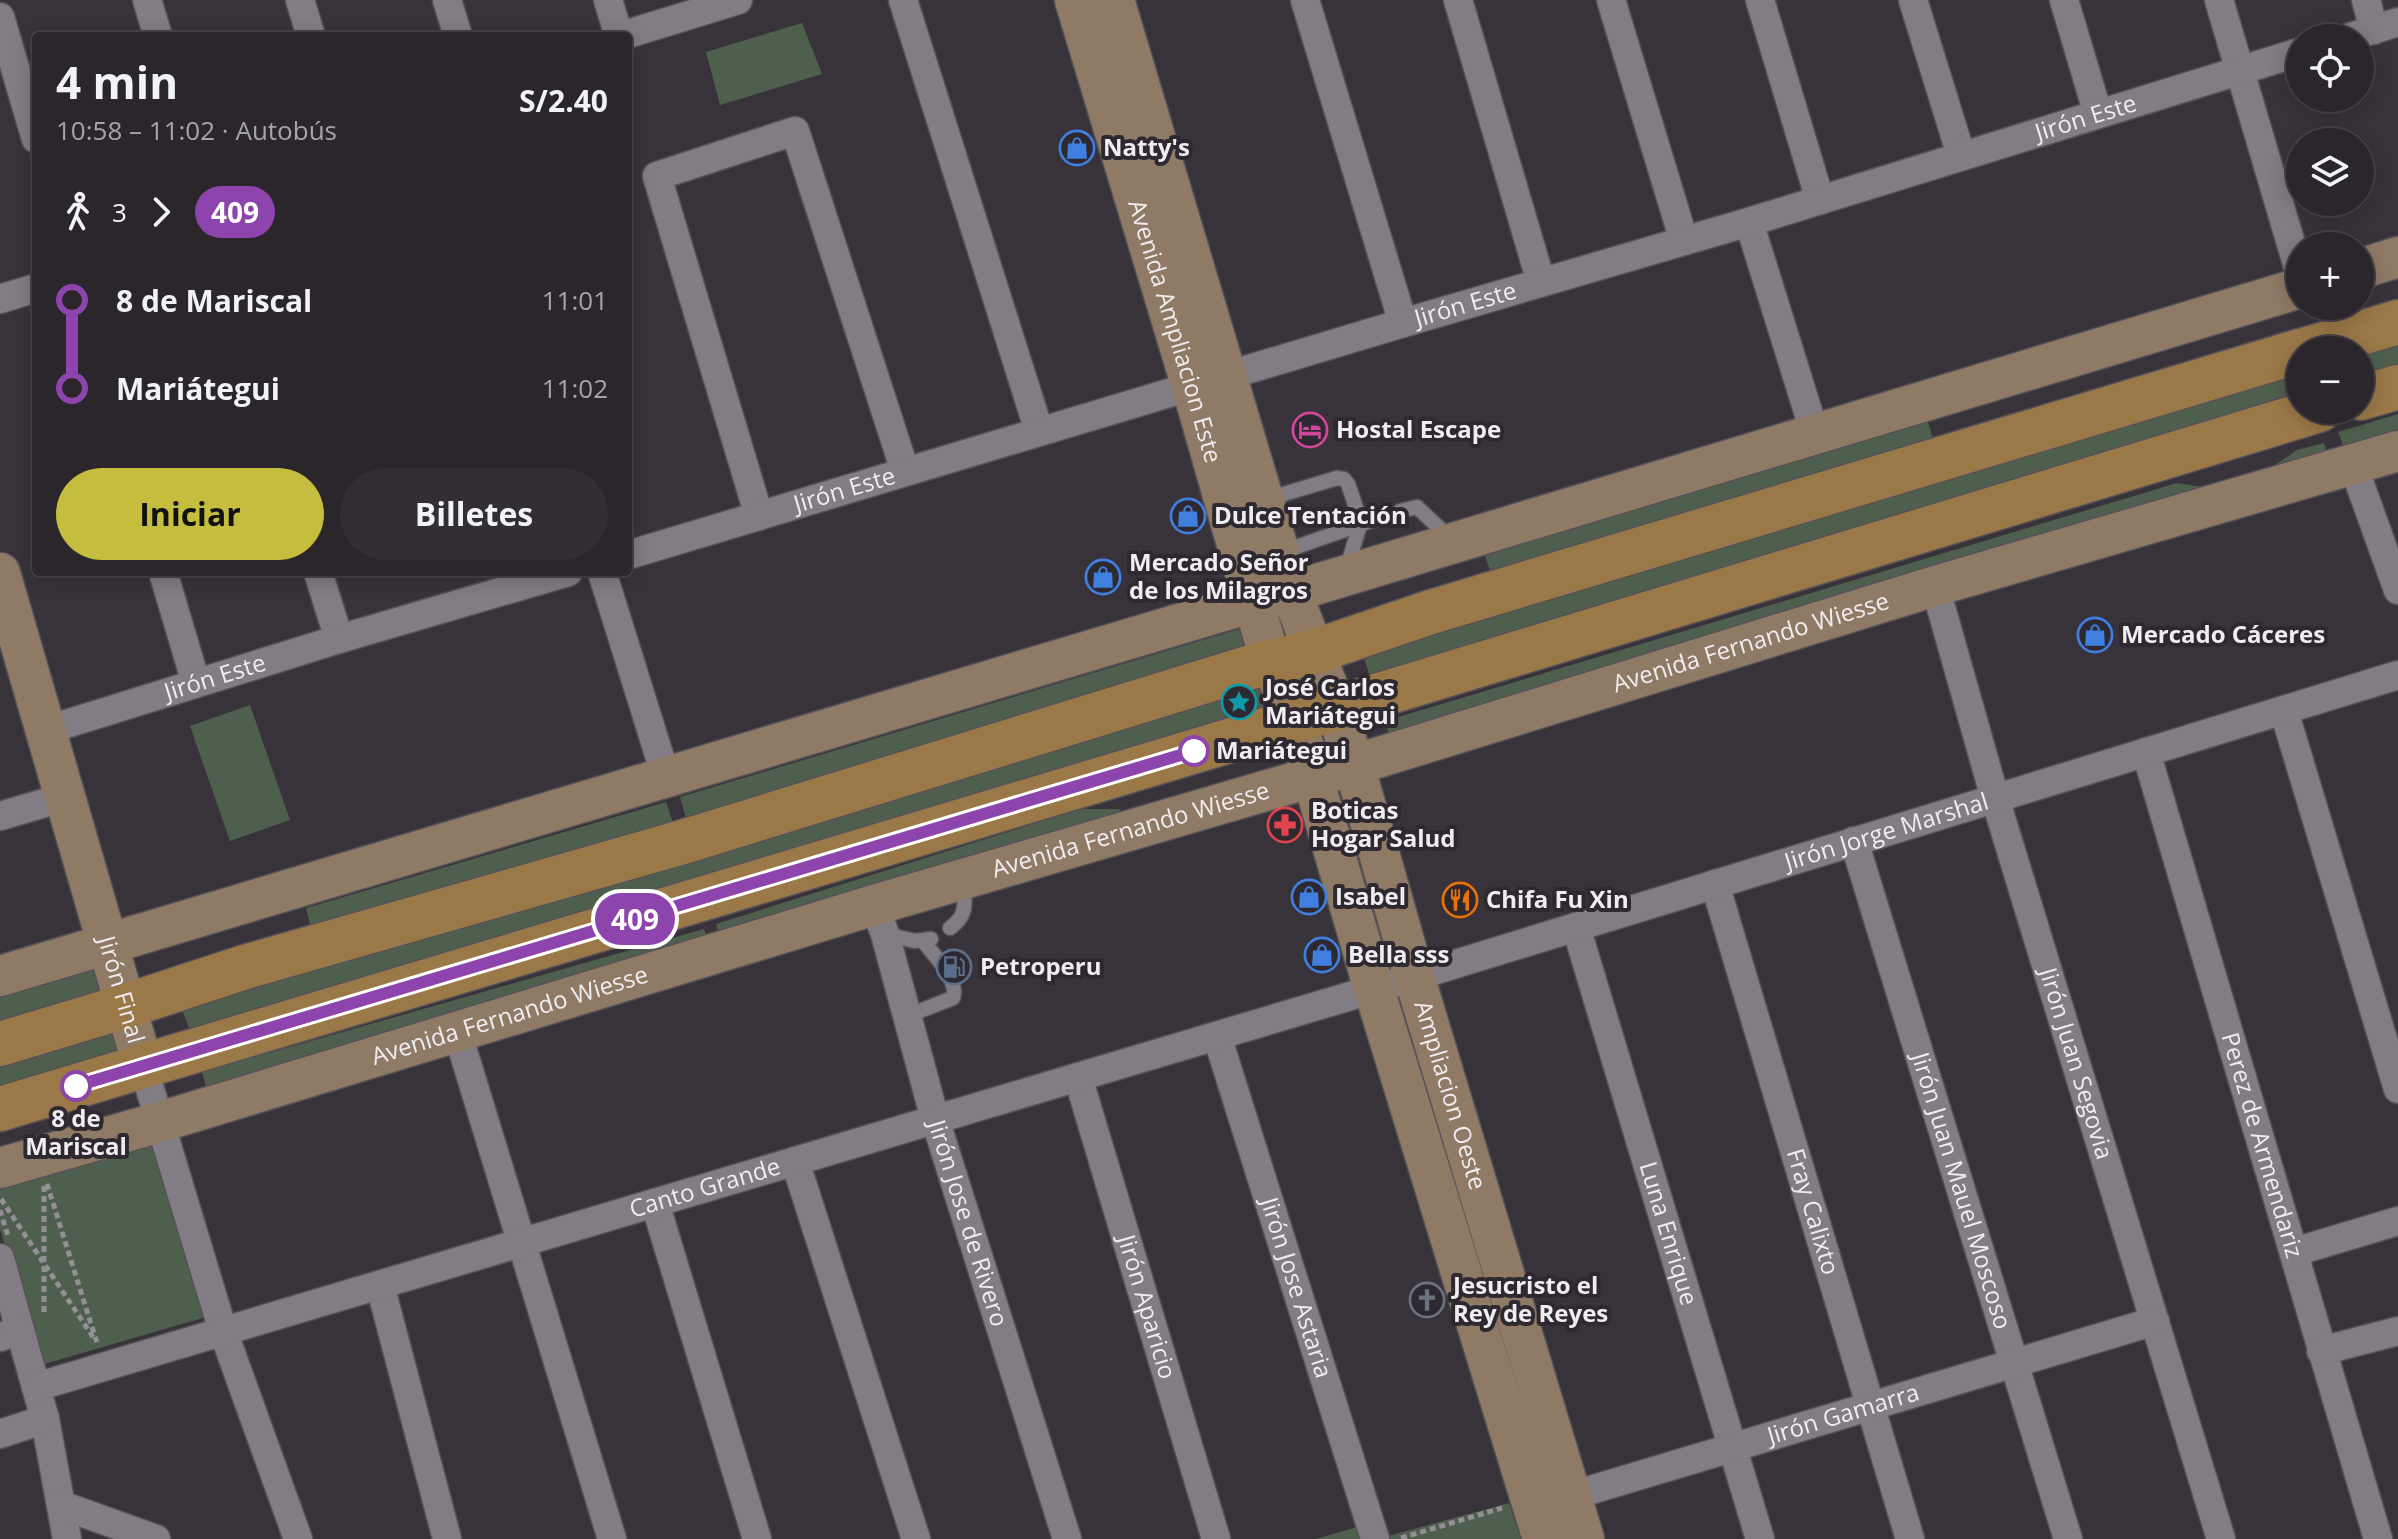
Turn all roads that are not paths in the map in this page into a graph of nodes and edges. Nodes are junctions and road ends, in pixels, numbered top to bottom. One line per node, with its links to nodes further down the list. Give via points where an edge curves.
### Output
1 (147, 0): 19 (street)
2 (300, 0): 20 (street)
3 (447, 0): 21 (street)
4 (608, 0): 22 (street)
5 (738, 0): 23 (street)
6 (903, 0): 47 (street)
7 (1075, 0): 43 (main road, Avenida Ampliacion Este)
8 (1114, 0): 43 (main road, Avenida Ampliacion Este)
9 (1305, 0): 40 (street)
10 (1458, 0): 35 (street)
11 (1611, 0): 32 (street)
12 (1760, 0): 29 (street)
13 (1913, 0): 28 (street)
14 (2064, 0): 26 (street)
15 (2219, 0): 25 (street)
16 (2366, 0): 18 (street)
17 (0, 17): 27 (street)
18 (2386, 26)
19 (157, 32)
20 (310, 32)
21 (457, 32)
22 (619, 32)
23 (632, 32)
24 (2286, 56): 25 (street, Jirón Este)
25 (2240, 71): 26 (street, Jirón Este); 31 (street)
26 (2098, 114): 28 (street, Jirón Este)
27 (32, 125)
28 (1961, 155): 29 (street, Jirón Este)
29 (1820, 200): 30 (street, Jirón Este)
30 (1749, 222): 32 (street, Jirón Este); 48 (street)
31 (2288, 232)
32 (1684, 241): 35 (street, Jirón Este)
33 (2398, 257): 34 (main road)
34 (2374, 265)
35 (1541, 282): 40 (street, Jirón Este)
36 (32, 289): 38 (street)
37 (2286, 292): 48 (main road)
38 (0, 299)
39 (2398, 322): 41 (main road)
40 (1403, 323): 43 (street, Jirón Este)
41 (2352, 336)
42 (2286, 356): 71 (main road, via 1446,607)
43 (1209, 382): 47 (street, Jirón Este); 52 (main road, Avenida Ampliacion Este); 69 (main road, Avenida Ampliacion Este)
44 (2398, 387): 45 (main road)
45 (2374, 394)
46 (2286, 420): 76 (main road)
47 (1039, 431): 51 (street, Jirón Este)
48 (1815, 434): 56 (main road)
49 (2398, 451): 50 (main road, Avenida Fernando Wiesse)
50 (2353, 465): 66 (main road, Avenida Fernando Wiesse); 67 (street)
51 (905, 471): 54 (street, Jirón Este); 54 (street, via 795,131 657,176)
52 (1264, 500): 55 (lane, via 1344,479); 58 (main road, Avenida Ampliacion Este)
53 (1400, 511): 56 (lane, via 1417,507)
54 (759, 516): 57 (street, Jirón Este)
55 (1368, 520): 58 (lane); 64 (lane)
56 (1455, 543): 64 (main road)
57 (632, 554)
58 (1279, 554): 68 (main road, Avenida Ampliacion Este)
59 (0, 573): 77 (main road, Jirón Final)
60 (164, 576): 74 (street)
61 (319, 576): 70 (street)
62 (539, 576): 65 (street, Jirón Este)
63 (603, 576): 81 (street)
64 (1344, 576): 68 (main road)
65 (473, 585): 70 (street, Jirón Este)
66 (1935, 586): 79 (main road, Avenida Fernando Wiesse); 83 (street, Jirón Juan Segovia)
67 (2398, 590)
68 (1291, 592): 69 (main road); 71 (main road, Avenida Ampliacion Este)
69 (1253, 602): 72 (main road, Avenida Ampliacion Este); 81 (main road)
70 (339, 639): 74 (street, Jirón Este)
71 (1313, 652): 72 (main road); 76 (main road, Ampliacion Oeste)
72 (1271, 663): 76 (main road, Ampliacion Oeste); 95 (main road)
73 (2398, 675): 75 (street, Jirón Jorge Marshal)
74 (196, 683): 77 (street, Jirón Este)
75 (2284, 711): 78 (street, Jirón Jorge Marshal); 102 (street)
76 (1316, 714): 79 (main road, Ampliacion Oeste); 80 (main road, Ampliacion Oeste); 100 (main road)
77 (47, 730): 82 (main road, Jirón Final)
78 (2146, 752): 83 (street, Jirón Jorge Marshal); 112 (street, Perez de Armendariz)
79 (1354, 765): 80 (main road, Avenida Fernando Wiesse); 93 (main road, Ampliacion Oeste)
80 (1312, 776): 86 (main road, Avenida Fernando Wiesse); 94 (main road, Ampliacion Oeste)
81 (666, 777): 91 (main road)
82 (65, 797): 84 (street); 91 (main road, Jirón Final)
83 (1995, 798): 85 (street, Jirón Jorge Marshal); 114 (street, Jirón Juan Segovia)
84 (0, 816)
85 (1854, 841): 87 (street, Jirón Jorge Marshal); 119 (street, Jirón Juan Mauel Moscoso)
86 (964, 878): 88 (main road, Avenida Fernando Wiesse); 90 (lane, via 964,912)
87 (1715, 884): 89 (street, Jirón Jorge Marshal); 121 (street, Fray Calixto)
88 (880, 920): 96 (street, Jirón Jose de Rivero); 96 (lane, via 928,940 955,989 953,998); 97 (main road, Avenida Fernando Wiesse)
89 (1576, 927): 93 (street, Jirón Jorge Marshal); 124 (street, Luna Enrique)
90 (950, 928)
91 (108, 943): 92 (main road); 95 (main road, Jirón Final)
92 (0, 976)
93 (1414, 976): 94 (street, Jirón Jorge Marshal); 125 (main road, Ampliacion Oeste)
94 (1374, 989): 98 (street, Canto Grande); 127 (main road, Ampliacion Oeste)
95 (126, 1006): 99 (main road); 100 (main road, Jirón Final)
96 (907, 1016): 104 (street, Jirón Jose de Rivero)
97 (457, 1031): 105 (main road, Avenida Fernando Wiesse); 110 (street)
98 (1217, 1036): 101 (street, Canto Grande); 137 (street, Jirón Jose Astaria)
99 (0, 1044)
100 (143, 1066): 103 (main road); 105 (street, Jirón Final)
101 (1078, 1077): 104 (street, Canto Grande); 136 (street, Jirón Aparicio)
102 (2398, 1089)
103 (0, 1109)
104 (935, 1119): 106 (street, Canto Grande); 135 (street, Jirón Jose de Rivero)
105 (160, 1122): 107 (main road, Avenida Fernando Wiesse); 115 (street, Jirón Final)
106 (795, 1161): 108 (street, Canto Grande); 134 (street)
107 (0, 1168)
108 (655, 1203): 110 (street, Canto Grande); 133 (street)
109 (2398, 1221): 112 (street)
110 (520, 1243): 113 (street, Canto Grande); 132 (street)
111 (4, 1249): 117 (street)
112 (2294, 1252): 118 (street, Perez de Armendariz)
113 (380, 1285): 115 (street, Canto Grande); 131 (street)
114 (2155, 1321): 119 (street, Jirón Gamarra); 142 (street, Jirón Juan Segovia)
115 (223, 1331): 120 (street, Canto Grande); 130 (street, Jirón Final)
116 (2398, 1331): 118 (street)
117 (21, 1332): 120 (street)
118 (2321, 1351): 143 (street, Perez de Armendariz)
119 (2014, 1364): 121 (street, Jirón Gamarra); 141 (street, Jirón Juan Mauel Moscoso)
120 (36, 1387): 122 (street)
121 (1870, 1407): 124 (street, Jirón Gamarra); 140 (street, Fray Calixto)
122 (45, 1419): 123 (street); 126 (street)
123 (0, 1434)
124 (1732, 1448): 125 (street, Jirón Gamarra); 139 (street, Luna Enrique)
125 (1571, 1496): 127 (street, Jirón Gamarra); 138 (main road, Ampliacion Oeste)
126 (61, 1505): 128 (street); 129 (street)
127 (1529, 1522)
128 (67, 1539)
129 (156, 1539)
130 (298, 1539)
131 (447, 1539)
132 (612, 1539)
133 (757, 1539)
134 (916, 1539)
135 (1067, 1539)
136 (1216, 1539)
137 (1375, 1539)
138 (1584, 1539)
139 (1760, 1539)
140 (1910, 1539)
141 (2068, 1539)
142 (2221, 1539)
143 (2378, 1539)

